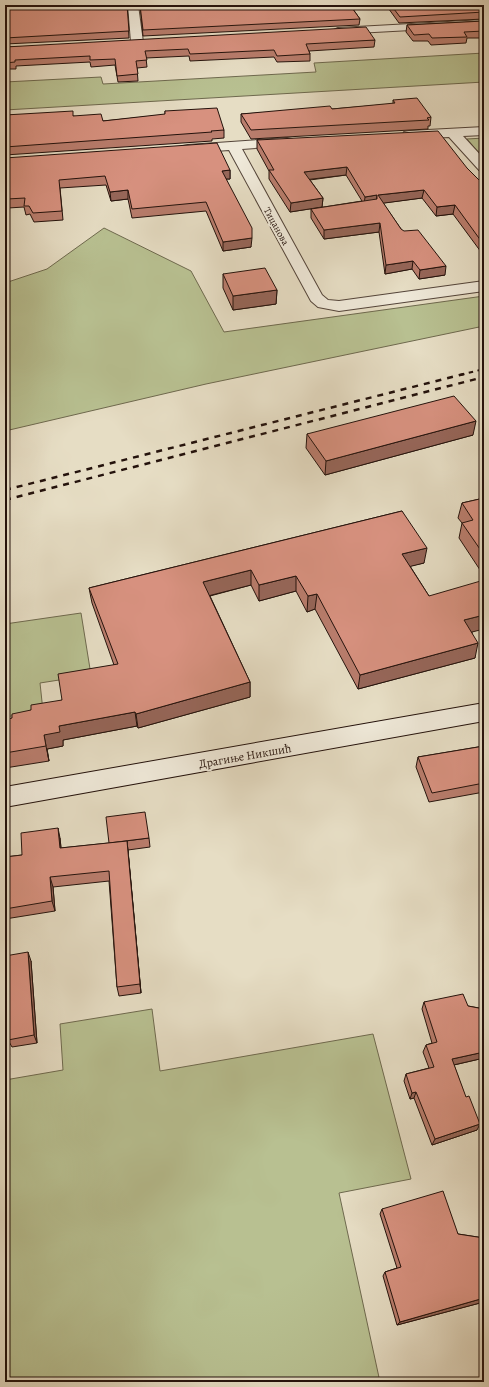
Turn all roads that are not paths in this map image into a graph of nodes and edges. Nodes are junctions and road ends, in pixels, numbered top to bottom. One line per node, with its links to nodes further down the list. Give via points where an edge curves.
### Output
1 (133, 5): 4 (street)
2 (484, 23): 3 (street)
3 (326, 32)
4 (137, 42)
5 (484, 131): 6 (street)
6 (453, 132): 7 (street); 11 (street)
7 (398, 136)
8 (296, 142): 9 (street)
9 (233, 145): 10 (street); 12 (street, Тицанова, via 316,298 324,304 339,306)
10 (178, 149)
11 (484, 167)
12 (484, 286)
13 (484, 712): 14 (street, Драгиње Никшић)
14 (5, 797)

